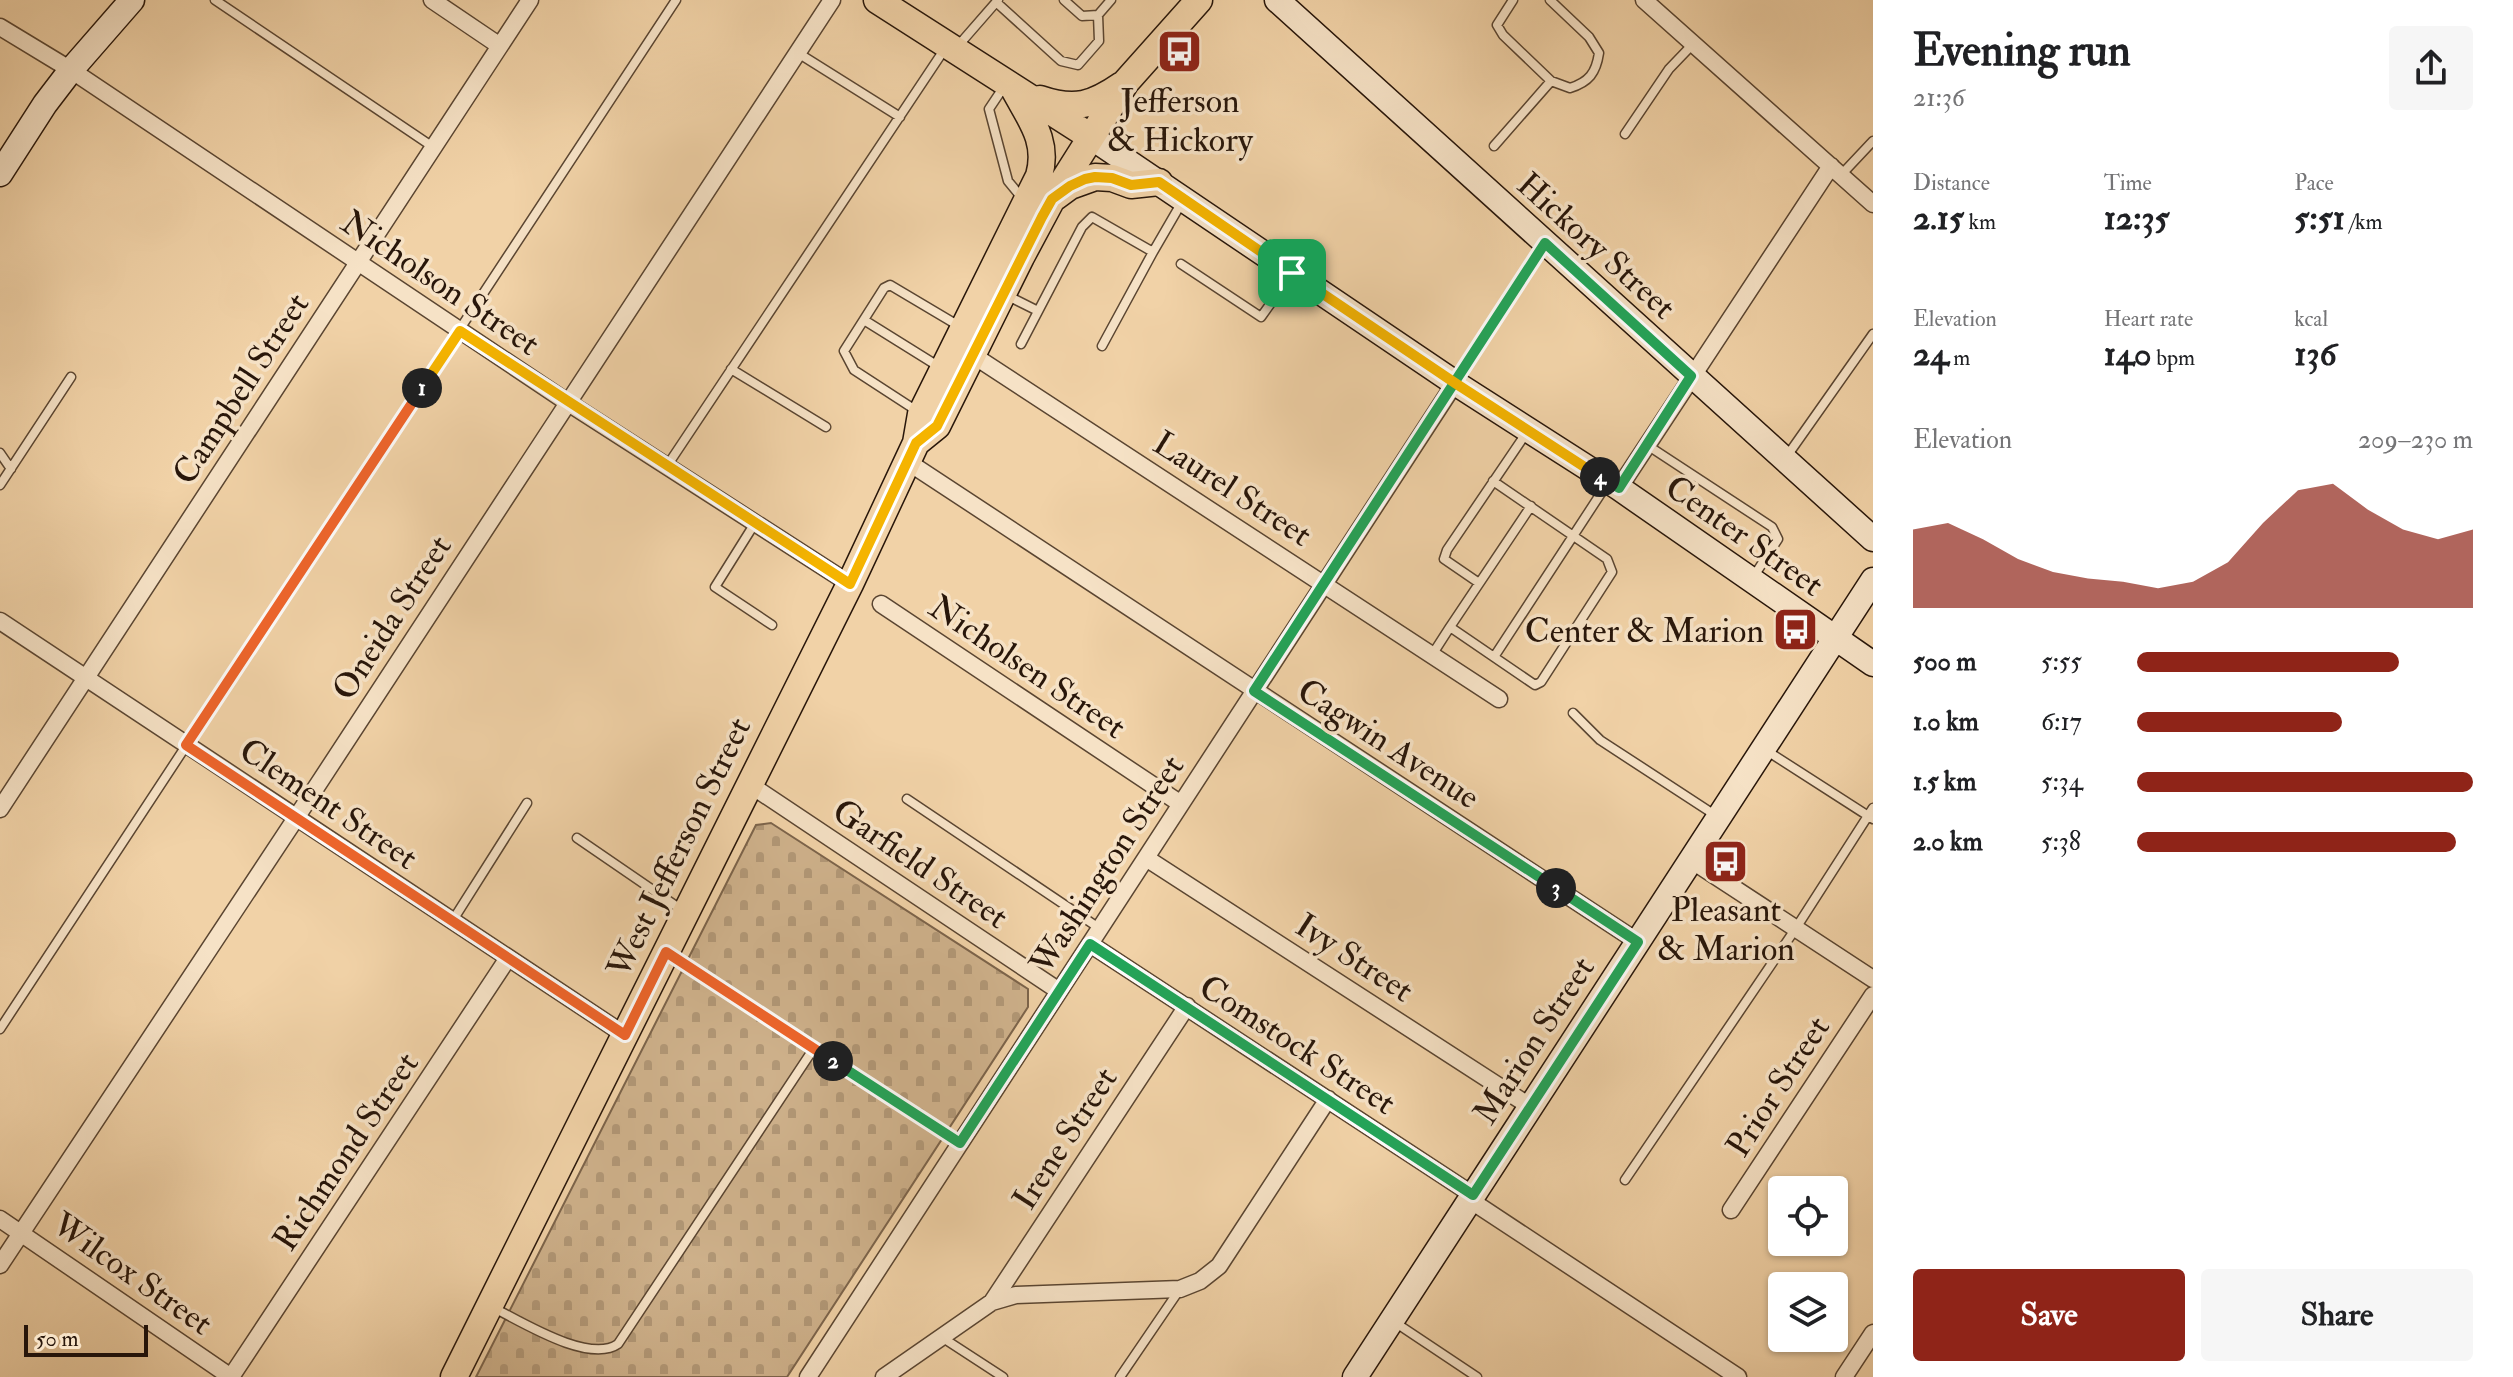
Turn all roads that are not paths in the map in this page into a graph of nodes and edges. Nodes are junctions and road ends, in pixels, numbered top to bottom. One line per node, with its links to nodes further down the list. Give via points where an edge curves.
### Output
1 (132, 0): 22 (street)
2 (215, 0): 31 (lane)
3 (432, 0): 19 (street)
4 (530, 0): 19 (street, Campbell Street)
5 (676, 0): 47 (lane)
6 (832, 0): 21 (street, Oneida Street)
7 (877, 0): 20 (main road)
8 (1064, 0): 16 (lane, via 1082,16)
9 (1111, 0): 16 (lane)
10 (1199, 0): 24 (main road, West Jefferson Street)
11 (1277, 0): 39 (street, Hickory Street)
12 (1513, 0): 23 (lane, via 1497,25)
13 (1550, 0): 23 (lane, via 1599,53 1587,82 1570,88)
14 (1644, 0): 18 (street)
15 (997, 1): 16 (lane, via 1061,61 1078,65 1099,41); 20 (lane)
16 (1098, 15)
17 (0, 27): 22 (street, Nicholson Street)
18 (1693, 44): 27 (lane, via 1669,69); 32 (street)
19 (500, 46): 31 (street, Campbell Street)
20 (951, 48): 25 (main road); 26 (lane)
21 (797, 52): 26 (lane); 57 (street, Oneida Street)
22 (71, 70): 33 (street); 41 (street, Nicholson Street)
23 (1551, 81): 30 (lane)
24 (1126, 82): 25 (main road, via 1092,103 1065,106); 28 (main road, West Jefferson Street)
25 (1010, 86): 28 (main road); 37 (main road, via 1042,144 1043,160); 37 (lane, via 989,109 1008,181)
26 (900, 117): 52 (lane)
27 (1625, 134)
28 (1091, 137): 34 (street, Center Street); 35 (main road, West Jefferson Street)
29 (1873, 141): 32 (lane)
30 (1494, 146)
31 (434, 147): 41 (street, Campbell Street)
32 (1836, 171): 38 (street); 54 (street)
33 (0, 174)
34 (1159, 182): 35 (main road, via 1131,185 1095,177); 36 (street, Center Street)
35 (1052, 199): 44 (main road, West Jefferson Street)
36 (1184, 199): 40 (lane); 43 (street, Center Street)
37 (1026, 201): 49 (main road)
38 (1873, 204)
39 (1545, 243): 54 (street, Hickory Street); 56 (lane)
40 (1153, 252): 45 (lane, via 1092,217); 51 (lane)
41 (358, 264): 47 (street, Nicholson Street); 87 (street, Campbell Street)
42 (1181, 264): 43 (lane, via 1261,317)
43 (1292, 273): 56 (street, Center Street)
44 (1004, 293): 45 (lane); 49 (main road, West Jefferson Street)
45 (1038, 311): 50 (lane)
46 (864, 320): 49 (lane, via 890,285); 53 (lane); 58 (lane, via 844,351 854,370)
47 (460, 331): 57 (street, Nicholson Street); 91 (lane)
48 (1873, 334): 64 (lane)
49 (964, 342): 53 (main road); 62 (main road, West Jefferson Street, via 937,426); 78 (street, Laurel Street)
50 (1021, 344)
51 (1102, 346)
52 (731, 369): 59 (lane); 65 (lane)
53 (943, 369): 58 (main road)
54 (1691, 376): 61 (street); 64 (street, Hickory Street)
55 (71, 377): 66 (lane)
56 (1455, 383): 60 (street, Center Street); 78 (street, Washington Street)
57 (567, 402): 65 (street, Nicholson Street); 99 (street, Oneida Street)
58 (921, 414): 62 (main road)
59 (826, 427)
60 (1528, 430): 67 (lane); 69 (street, Center Street)
61 (1646, 445): 69 (street); 74 (lane, via 1772,527 1778,539)
62 (912, 452): 77 (main road, West Jefferson Street); 88 (street, Cagwin Avenue)
63 (0, 453): 66 (lane)
64 (1784, 459): 73 (street, Hickory Street)
65 (667, 466): 71 (street, Nicholson Street)
66 (11, 469): 68 (lane)
67 (1493, 481): 70 (lane); 76 (lane, via 1444,559)
68 (0, 485)
69 (1614, 485): 72 (lane); 74 (street, Center Street)
70 (1531, 506): 72 (lane); 76 (lane)
71 (755, 523): 77 (street, Nicholson Street); 81 (lane, via 715,587)
72 (1573, 536): 85 (lane); 85 (lane, via 1607,559 1612,572 1541,682 1535,685)
73 (1873, 539)
74 (1752, 580): 83 (street, Center Street)
75 (1873, 580): 83 (street, Marion Street)
76 (1479, 583): 82 (lane)
77 (850, 584): 93 (main road, West Jefferson Street)
78 (1325, 584): 84 (street, Laurel Street); 88 (street, Washington Street)
79 (881, 604): 96 (street, Nicholsen Street)
80 (0, 621): 87 (street, Clement Street)
81 (772, 625)
82 (1450, 627): 84 (lane); 85 (lane)
83 (1835, 638): 86 (street, Center Street); 92 (street, Marion Street)
84 (1432, 655): 89 (street, Laurel Street)
85 (1494, 657)
86 (1873, 664)
87 (86, 678): 91 (street, Clement Street); 97 (street, Campbell Street)
88 (1254, 691): 96 (street, Washington Street); 108 (street, Cagwin Avenue)
89 (1499, 699)
90 (1573, 713): 100 (lane, via 1600,740)
91 (186, 745): 99 (street, Clement Street); 116 (lane)
92 (1764, 748): 98 (lane); 100 (street, Marion Street)
93 (749, 784): 104 (main road, West Jefferson Street); 113 (street, Garfield Street)
94 (907, 799): 106 (lane)
95 (527, 803): 105 (lane)
96 (1181, 804): 102 (street, Washington Street)
97 (0, 809)
98 (1871, 815): 107 (lane)
99 (296, 818): 105 (street, Clement Street); 126 (street, Oneida Street)
100 (1719, 818): 103 (street, Marion Street)
101 (577, 838): 104 (lane)
102 (1146, 858): 106 (street, Washington Street); 120 (street, Ivy Street)
103 (1691, 860): 107 (street); 108 (street, Marion Street)
104 (685, 913): 110 (main road, West Jefferson Street)
105 (452, 921): 111 (street, Clement Street)
106 (1100, 928): 109 (street, Washington Street)
107 (1796, 928): 112 (street); 122 (lane)
108 (1638, 942): 120 (street, Marion Street)
109 (1090, 944): 113 (street, Washington Street); 115 (street, Comstock Street)
110 (666, 952): 117 (main road, West Jefferson Street); 118 (lane)
111 (508, 958): 117 (street, Clement Street); 134 (street, Richmond Street)
112 (1873, 979)
113 (1059, 991): 121 (street, Washington Street)
114 (1873, 995): 124 (street, Prior Street)
115 (1187, 1006): 119 (street, Comstock Street); 129 (street, Irene Street)
116 (0, 1029)
117 (625, 1035): 130 (main road, West Jefferson Street)
118 (814, 1048): 121 (lane); 130 (lane, via 618,1344 603,1350 580,1347)
119 (1328, 1099): 123 (street, Comstock Street); 128 (street, via 1219,1266)
120 (1531, 1107): 123 (street, Marion Street)
121 (960, 1143): 136 (street, Washington Street)
122 (1625, 1180)
123 (1471, 1197): 131 (street, Marion Street); 142 (street, Comstock Street)
124 (1731, 1210)
125 (0, 1219): 126 (street, Wilcox Street)
126 (21, 1232): 127 (street, Oneida Street); 134 (street, Wilcox Street)
127 (0, 1265)
128 (1180, 1289): 129 (street, via 1016,1295); 139 (lane)
129 (992, 1302): 133 (street)
130 (490, 1306): 135 (main road, West Jefferson Street)
131 (1392, 1320): 140 (street, Marion Street); 141 (lane)
132 (1873, 1333): 143 (street)
133 (943, 1338): 137 (street); 138 (lane)
134 (231, 1377)
135 (454, 1377)
136 (808, 1377)
137 (884, 1377)
138 (1003, 1377)
139 (1120, 1377)
140 (1355, 1377)
141 (1477, 1377)
142 (1738, 1377)
143 (1844, 1377)

